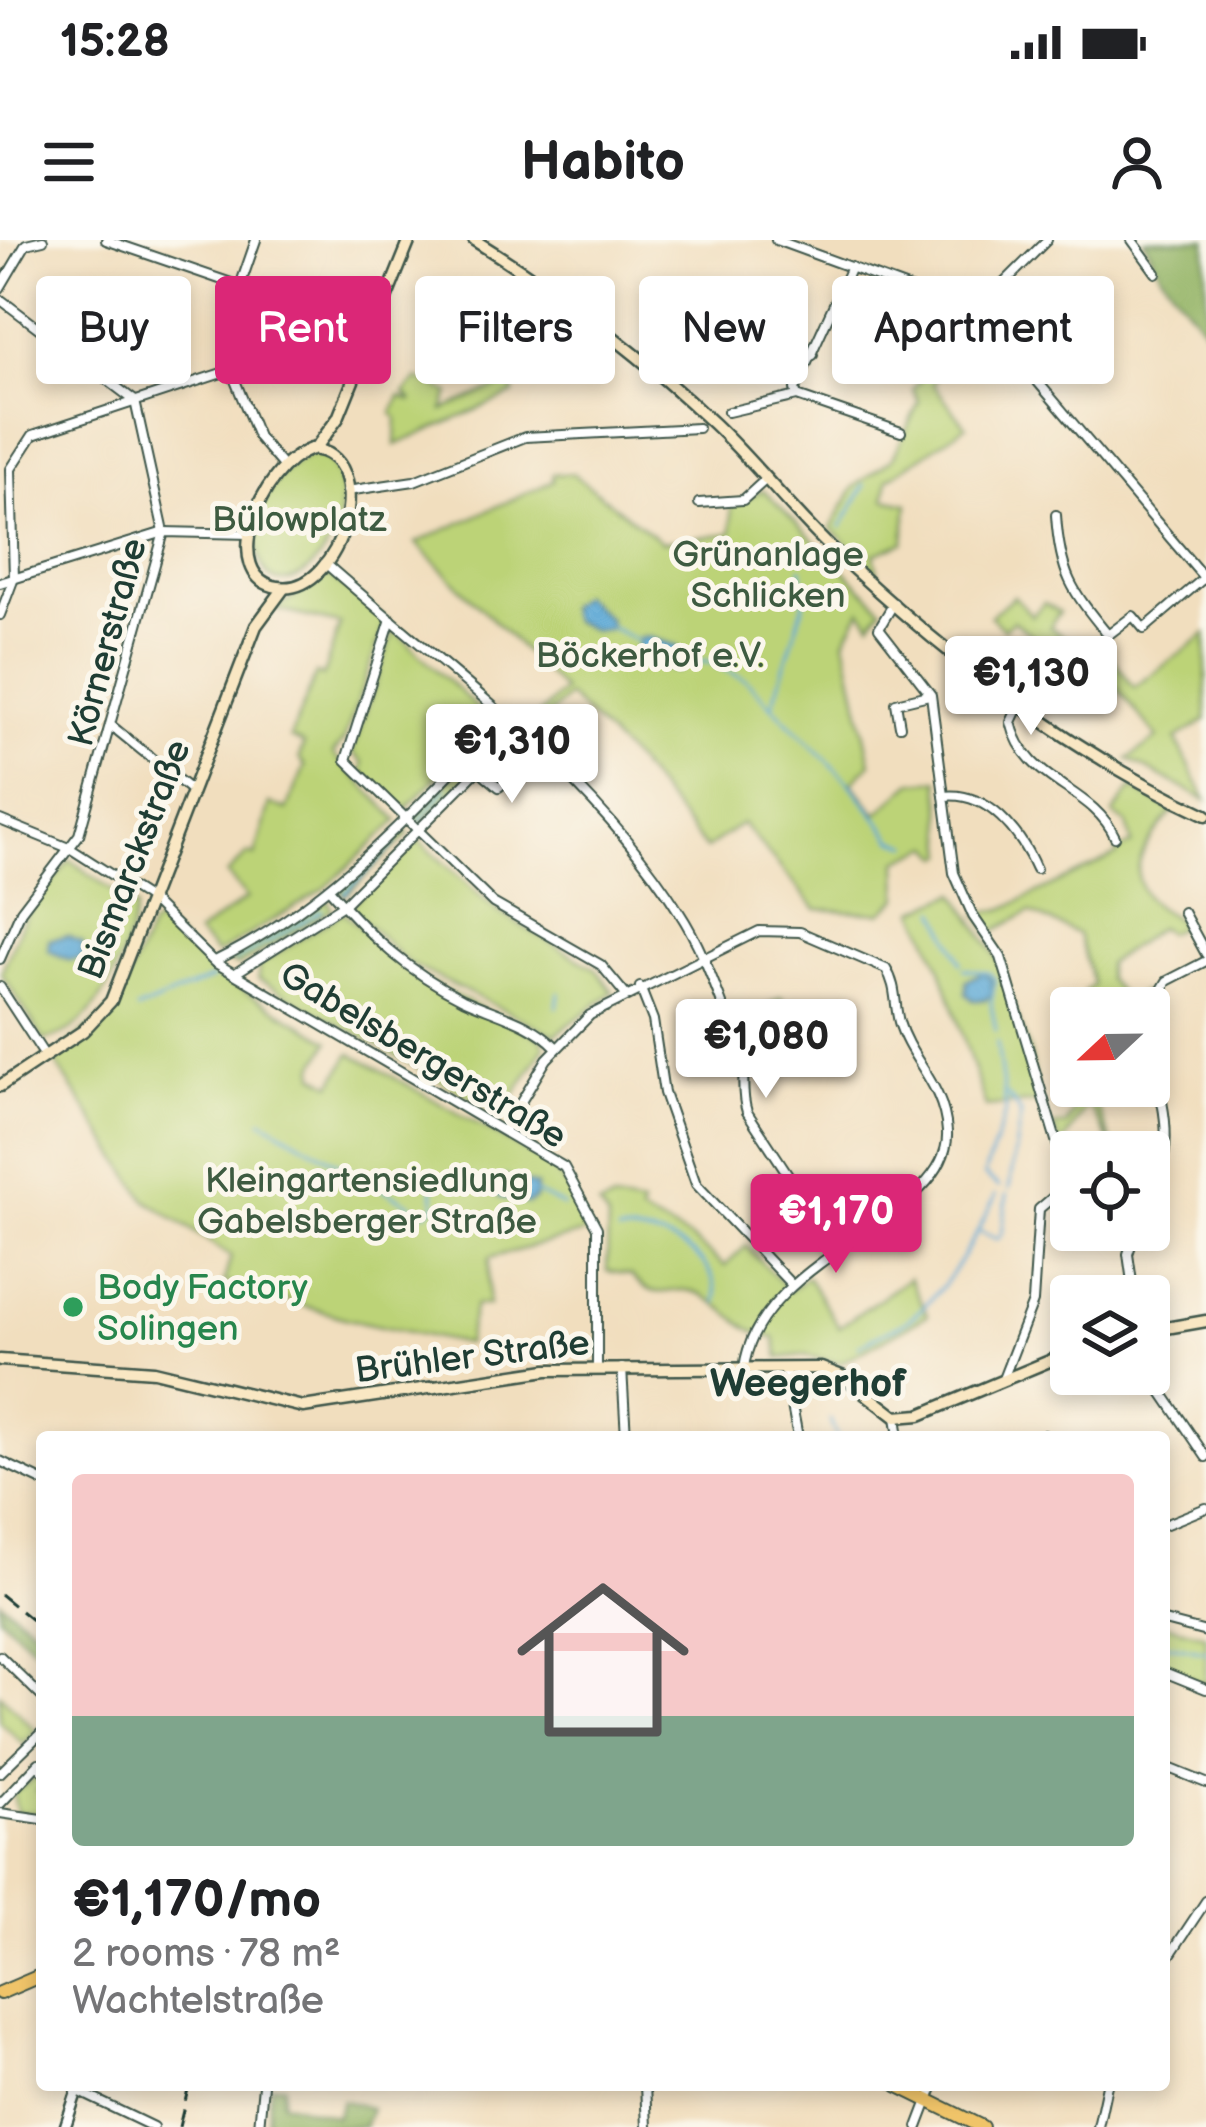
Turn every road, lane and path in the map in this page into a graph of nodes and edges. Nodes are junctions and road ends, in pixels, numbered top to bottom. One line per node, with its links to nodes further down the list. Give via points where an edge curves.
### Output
1 (43, 240): 18 (street, via 26,244)
2 (106, 240): 9 (street)
3 (256, 240): 12 (street)
4 (410, 240): 17 (main road)
5 (474, 240): 36 (main road, via 716,426)
6 (776, 240): 10 (street)
7 (1047, 240): 15 (street)
8 (1132, 240): 11 (street)
9 (123, 243): 16 (street)
10 (851, 267): 13 (street); 14 (street)
11 (1156, 273)
12 (243, 276)
13 (848, 276)
14 (877, 276)
15 (1011, 276)
16 (215, 277)
17 (391, 287)
18 (0, 288)
19 (0, 299): 28 (street)
20 (832, 318): 22 (street)
21 (808, 353): 22 (street)
22 (813, 356): 27 (street)
23 (215, 378): 28 (street)
24 (236, 384): 35 (street, via 258,437)
25 (352, 384): 30 (main road)
26 (1038, 384): 44 (street)
27 (797, 396): 29 (street); 32 (street)
28 (135, 401): 40 (street, Körnerstraße); 43 (street, via 42,429 24,443 11,475)
29 (728, 412)
30 (338, 418): 33 (main road); 34 (main road)
31 (698, 428): 37 (street, via 525,437 414,482)
32 (901, 432)
33 (315, 448): 34 (main road); 35 (main road)
34 (332, 455): 37 (main road)
35 (282, 465): 41 (main road, via 257,500)
36 (765, 480): 38 (street, via 742,500); 48 (main road)
37 (347, 490): 42 (main road, via 344,524)
38 (699, 503)
39 (1056, 514): 44 (street, via 1070,588 1108,635 1133,616 1144,629)
40 (164, 532): 41 (street); 43 (street); 56 (street, Körnerstraße)
41 (250, 534): 45 (main road)
42 (326, 563): 47 (main road); 51 (street)
43 (14, 578): 46 (street); 50 (street)
44 (1205, 579)
45 (263, 581): 47 (main road); 49 (main road, Bismarckstraße)
46 (0, 583)
47 (284, 588): 49 (main road, Bismarckstraße)
48 (894, 603): 52 (street, via 879,628); 53 (main road)
49 (263, 610): 60 (main road, Bismarckstraße)
50 (0, 615)
51 (391, 619): 54 (street); 64 (street, via 344,756)
52 (931, 695): 55 (street, via 896,703); 61 (street)
53 (1021, 701): 62 (main road, via 1135,779); 66 (street, via 1011,722 1027,758 1096,809)
54 (504, 718): 57 (street); 58 (street)
55 (900, 726)
56 (113, 727): 60 (street); 67 (street, Körnerstraße)
57 (539, 752): 59 (street, via 501,787); 73 (street, via 630,844)
58 (465, 758): 59 (street); 64 (street)
59 (478, 771): 65 (street)
60 (193, 791): 70 (main road, Bismarckstraße)
61 (944, 796): 68 (street, via 967,795 1012,826); 96 (street, via 955,873 1001,957 1064,1167 1059,1192 1039,1209 1033,1302)
62 (1206, 814)
63 (0, 820): 67 (street, Gabelsbergerstraße)
64 (405, 821): 65 (street); 69 (street)
65 (417, 833): 71 (street); 81 (street, via 493,904 610,972)
66 (1115, 837)
67 (71, 849): 70 (street, Gabelsbergerstraße); 75 (street, Körnerstraße, via 21,911)
68 (1036, 869)
69 (331, 891): 71 (street); 76 (street)
70 (151, 900): 76 (street, Gabelsbergerstraße); 83 (main road, Bismarckstraße, via 105,1010)
71 (344, 905): 77 (street); 82 (street, via 408,967)
72 (1184, 912): 74 (street)
73 (703, 957): 79 (street); 86 (street, via 746,1065 746,1108); 86 (street, via 768,930 800,932 886,969 900,1025 927,1069 945,1123 944,1154 924,1189)
74 (1206, 957): 80 (street)
75 (0, 959)
76 (214, 962): 77 (street, Gabelsbergerstraße)
77 (234, 974): 85 (street, Gabelsbergerstraße)
78 (0, 987): 83 (street)
79 (640, 987): 81 (street); 87 (street, via 696,1184)
80 (1163, 987)
81 (625, 994): 82 (street)
82 (556, 1047): 85 (street)
83 (45, 1056): 84 (main road, Bismarckstraße)
84 (0, 1086)
85 (504, 1130): 93 (street, Gabelsbergerstraße, via 564,1167 595,1218)
86 (837, 1249): 87 (street)
87 (791, 1284): 94 (street, via 755,1334)
88 (1206, 1321): 89 (main road)
89 (1170, 1327)
90 (0, 1360): 93 (main road, Brühler Straße, via 170,1374 303,1407)
91 (1050, 1361): 96 (main road)
92 (785, 1367): 94 (main road, Brühler Straße); 98 (main road, Brühler Straße, via 831,1371); 100 (street)
93 (597, 1368): 95 (main road, Brühler Straße)
94 (744, 1368): 95 (main road, Brühler Straße)
95 (622, 1369): 99 (street)
96 (1003, 1381): 98 (main road)
97 (1164, 1395): 102 (street)
98 (896, 1418): 101 (street)
99 (626, 1431)
100 (797, 1431)
101 (898, 1431)
102 (1206, 1457)
103 (0, 1461): 104 (street)
104 (36, 1478)
105 (1206, 1508): 106 (street)
106 (1170, 1523)
107 (1170, 1623): 108 (street)
108 (1206, 1632)
109 (0, 1656): 112 (street)
110 (1170, 1674): 111 (street)
111 (1206, 1689)
112 (36, 1691)
113 (36, 1738): 116 (street)
114 (36, 1766): 118 (street)
115 (1170, 1768): 117 (street)
116 (0, 1774)
117 (1206, 1783)
118 (0, 1804)
119 (0, 1813): 120 (street)
120 (36, 1818)
121 (1206, 1901): 122 (street)
122 (1170, 1955)
123 (36, 1978): 124 (main road)
124 (0, 1993)
125 (78, 2091): 131 (street)
126 (85, 2091): 132 (street)
127 (262, 2091): 133 (street)
128 (645, 2091): 134 (street)
129 (931, 2091): 135 (street); 136 (main road)
130 (1106, 2091): 137 (street)
131 (65, 2127)
132 (153, 2127)
133 (259, 2127)
134 (647, 2127)
135 (918, 2127)
136 (982, 2127)
137 (1098, 2127)

